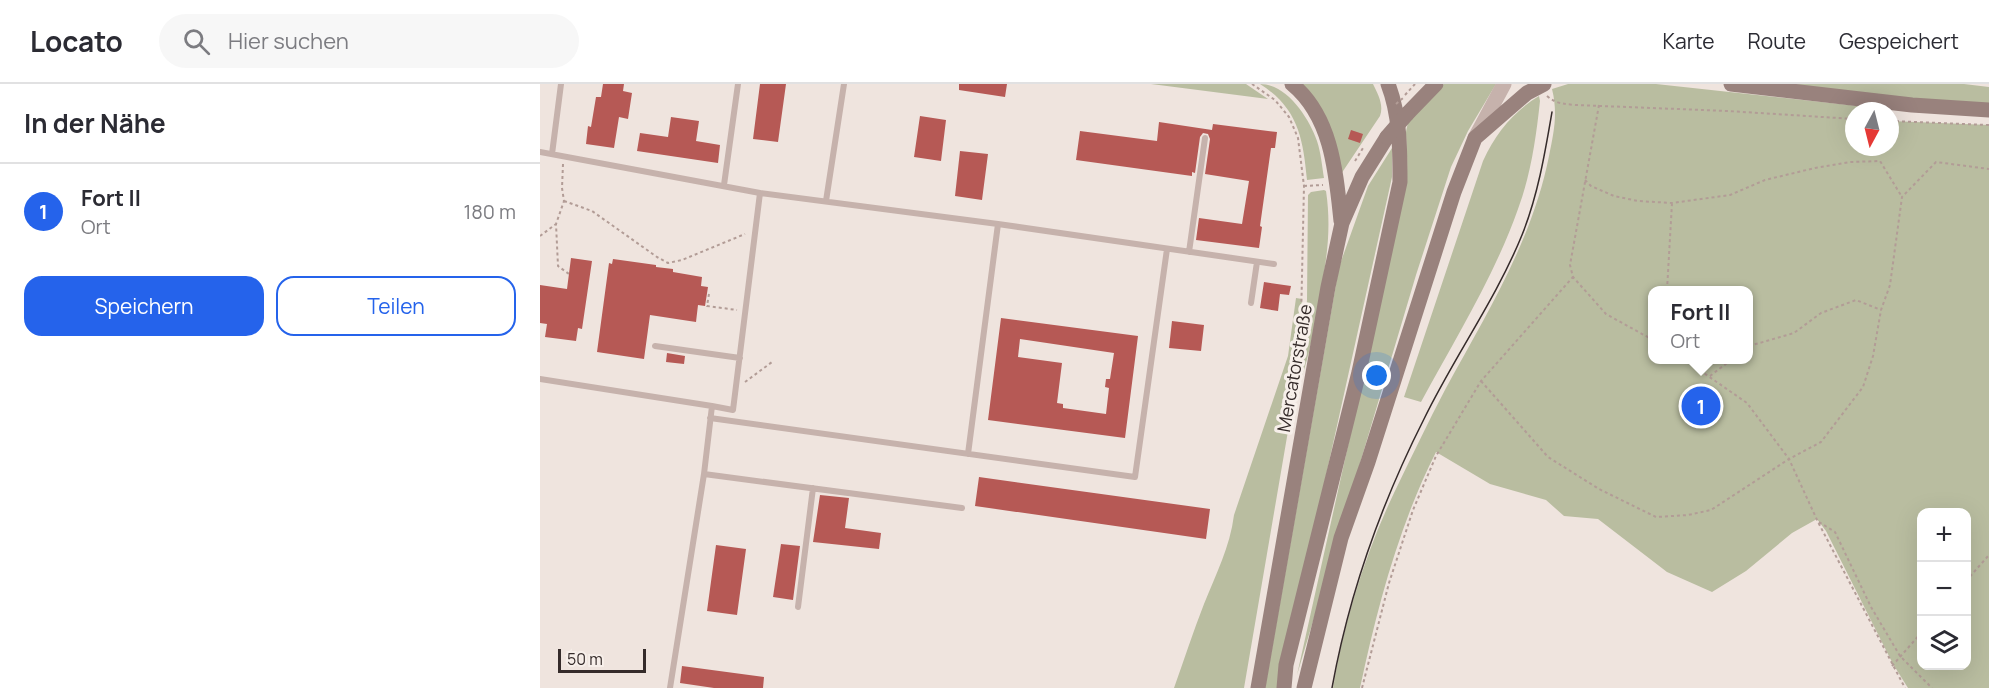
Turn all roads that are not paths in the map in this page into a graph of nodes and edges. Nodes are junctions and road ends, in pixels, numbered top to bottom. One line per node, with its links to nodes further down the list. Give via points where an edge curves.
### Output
1 (561, 84): 14 (lane)
2 (738, 84): 15 (lane)
3 (844, 84): 17 (lane)
4 (1292, 84): 18 (main road, via 1306,97 1325,131)
5 (1388, 84): 37 (main road, via 1396,114 1400,182 1359,372 1286,665)
6 (1436, 84): 18 (main road, Mercatorstraße, bridge, via 1387,137 1362,177)
7 (1504, 84): 12 (street)
8 (1731, 84): 10 (main road)
9 (1544, 89): 12 (main road, via 1527,93)
10 (1989, 110)
11 (1205, 138): 21 (lane)
12 (1475, 138): 38 (main road, via 1341,538)
13 (540, 152): 14 (lane)
14 (552, 154): 15 (lane)
15 (724, 185): 16 (lane)
16 (760, 193): 17 (lane); 26 (lane)
17 (826, 201): 19 (lane)
18 (1341, 223): 36 (main road, Mercatorstraße)
19 (998, 225): 20 (lane); 30 (lane)
20 (1167, 249): 21 (lane); 30 (lane, via 1135,477)
21 (1189, 252): 22 (lane)
22 (1257, 262): 23 (lane); 24 (lane)
23 (1274, 264)
24 (1251, 303)
25 (655, 346): 26 (lane)
26 (740, 358): 28 (lane, via 733,410)
27 (540, 379): 28 (lane)
28 (712, 406): 29 (lane)
29 (710, 418): 30 (lane); 31 (lane)
30 (968, 454)
31 (704, 474): 32 (lane); 35 (lane)
32 (813, 488): 33 (lane); 34 (lane)
33 (962, 508)
34 (798, 607)
35 (670, 688)
36 (1258, 688)
37 (1284, 688)
38 (1304, 688)

